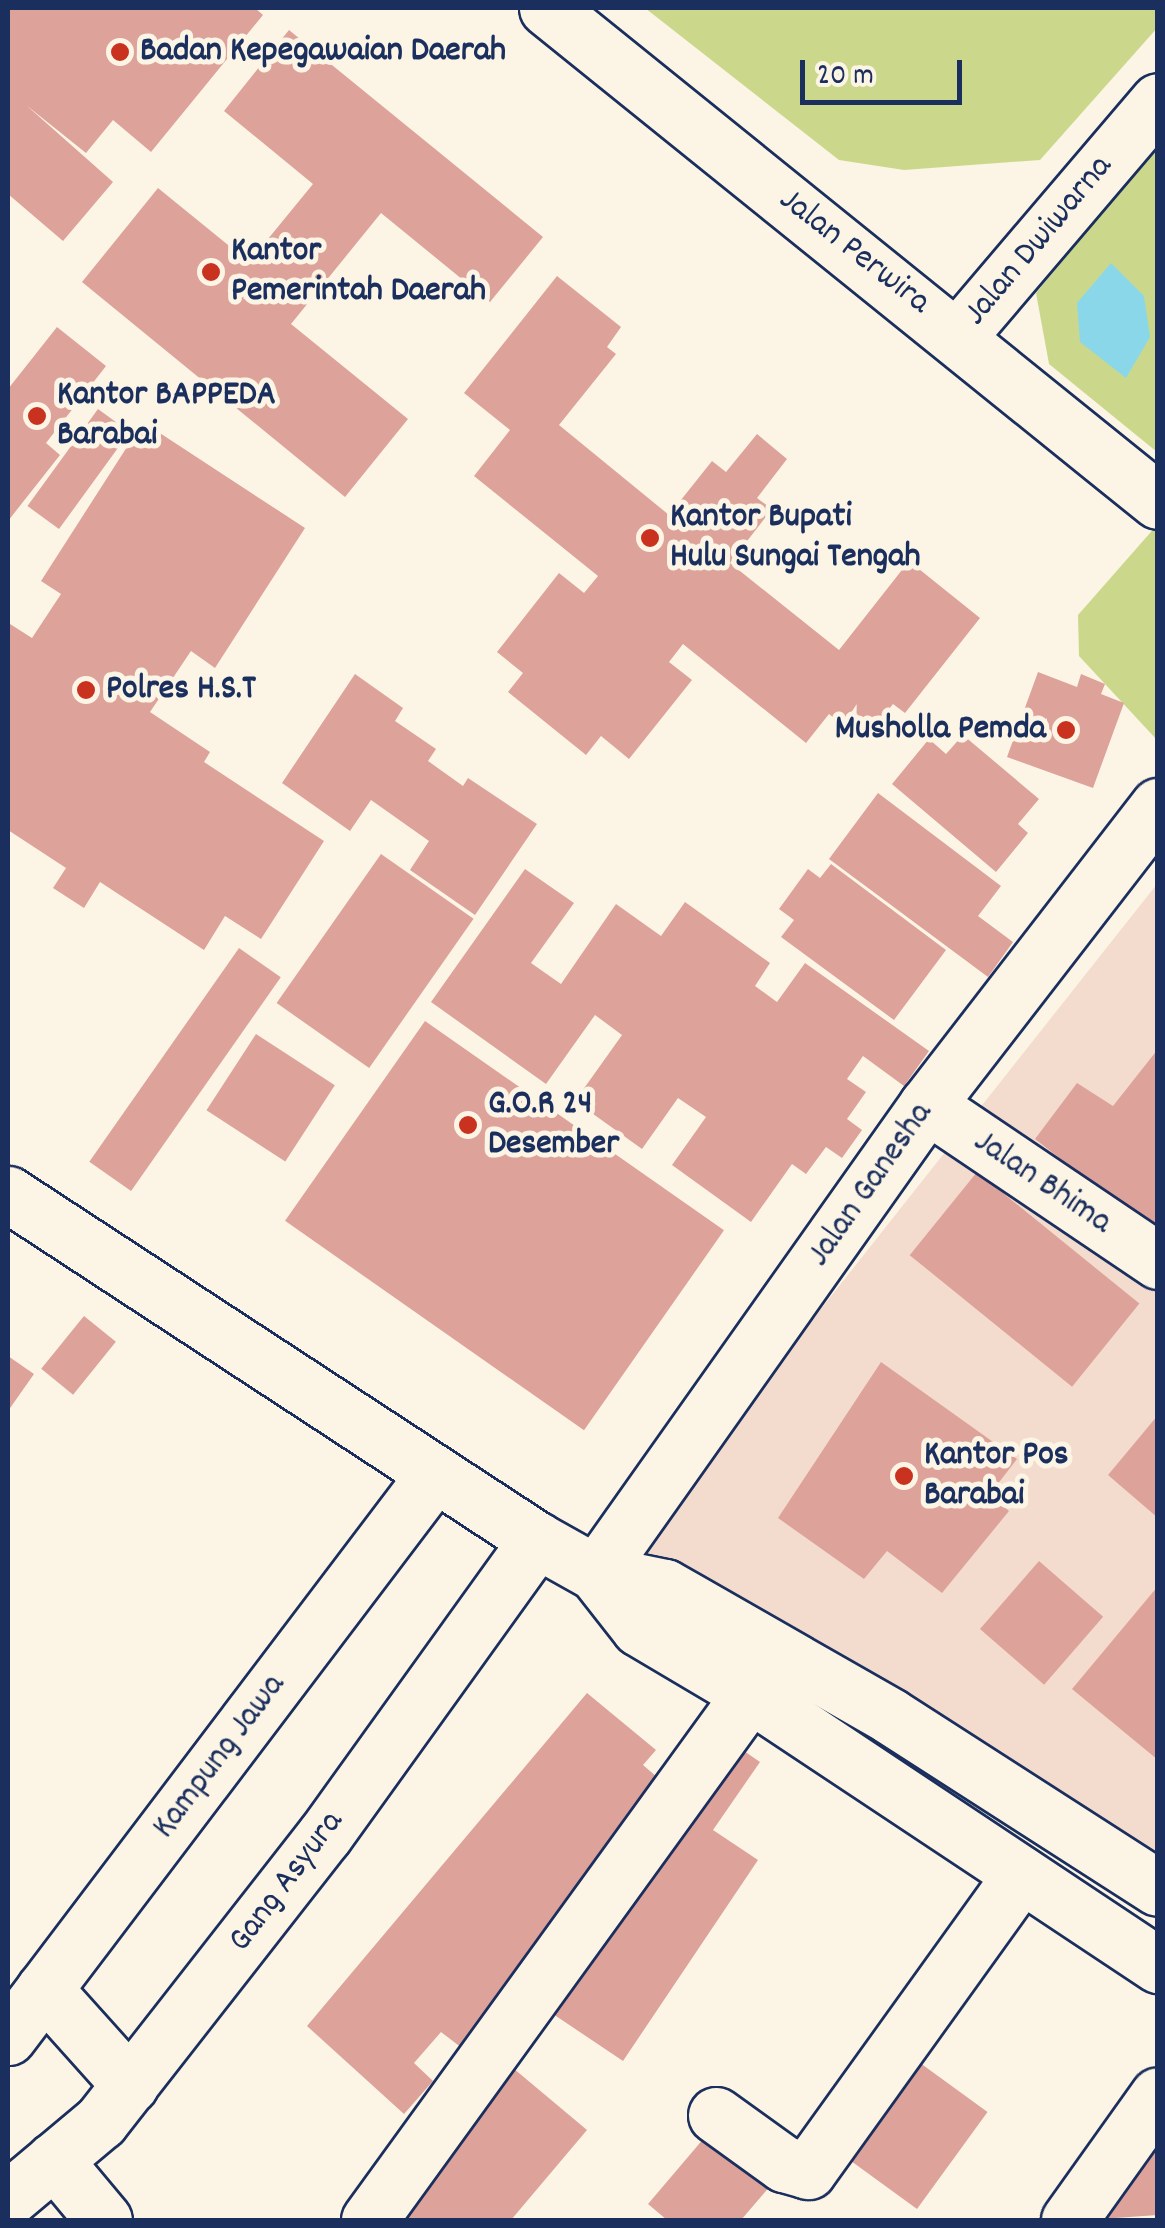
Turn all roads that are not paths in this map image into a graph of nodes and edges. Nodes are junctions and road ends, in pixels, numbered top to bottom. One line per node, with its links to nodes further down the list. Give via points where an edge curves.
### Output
1 (547, 8): 3 (street, Jalan Perwira)
2 (1158, 101): 3 (street, Jalan Dwiwarna)
3 (959, 334): 4 (street, Jalan Perwira)
4 (1158, 501)
5 (1158, 806): 6 (street, Jalan Ganesha)
6 (927, 1105): 8 (street, Jalan Bhima); 11 (street, Jalan Ganesha)
7 (8, 1197): 9 (street)
8 (1158, 1261)
9 (432, 1476): 10 (street); 16 (street, Kampung Jawa)
10 (538, 1540): 11 (street); 18 (street, Gang Asyura, via 324,1836)
11 (596, 1572): 12 (street, via 638,1628); 14 (street, via 665,1586 890,1716)
12 (750, 1694): 13 (street); 24 (street)
13 (1021, 1875): 15 (street); 20 (street, via 808,2171 784,2164)
14 (1158, 1888)
15 (1158, 1965)
16 (44, 1989): 17 (street, Kampung Jawa); 18 (street)
17 (8, 2038)
18 (130, 2085): 21 (street, Gang Asyura, via 102,2121)
19 (1158, 2095): 25 (street)
20 (716, 2114)
21 (54, 2160): 22 (street, Gang Asyura); 23 (street)
22 (8, 2199)
23 (104, 2220)
24 (370, 2220)
25 (1069, 2220)

